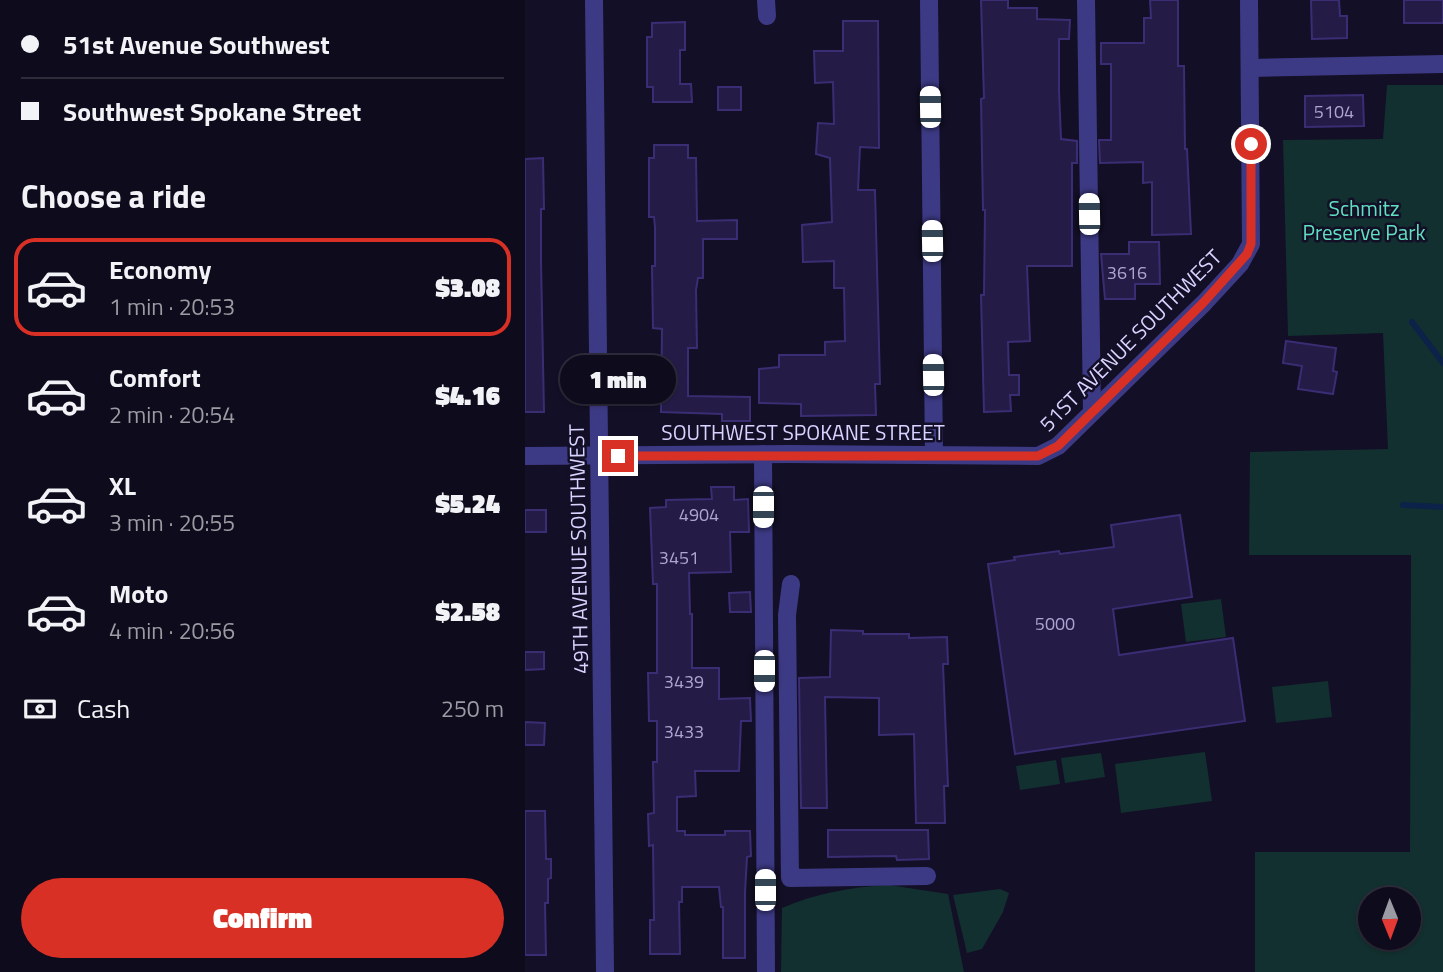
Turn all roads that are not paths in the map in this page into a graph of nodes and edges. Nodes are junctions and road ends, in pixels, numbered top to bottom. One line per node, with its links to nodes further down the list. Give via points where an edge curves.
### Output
1 (594, 0): 9 (street, 49TH AVENUE SOUTHWEST)
2 (929, 0): 10 (street)
3 (1086, 0): 7 (street)
4 (1249, 0): 6 (street, 51ST AVENUE SOUTHWEST)
5 (1443, 64): 6 (street)
6 (1250, 68): 7 (street, 51ST AVENUE SOUTHWEST, via 1251,244 1247,254)
7 (1092, 411): 12 (street, 51ST AVENUE SOUTHWEST, via 1058,446)
8 (763, 454): 9 (street, SOUTHWEST SPOKANE STREET); 10 (street, SOUTHWEST SPOKANE STREET); 16 (street)
9 (601, 455): 11 (street, SOUTHWEST SPOKANE STREET); 15 (street, 49TH AVENUE SOUTHWEST)
10 (934, 455): 12 (street, SOUTHWEST SPOKANE STREET)
11 (525, 456)
12 (1038, 456)
13 (791, 584): 14 (street, via 787,615 790,878)
14 (927, 876)
15 (605, 972)
16 (766, 972)

